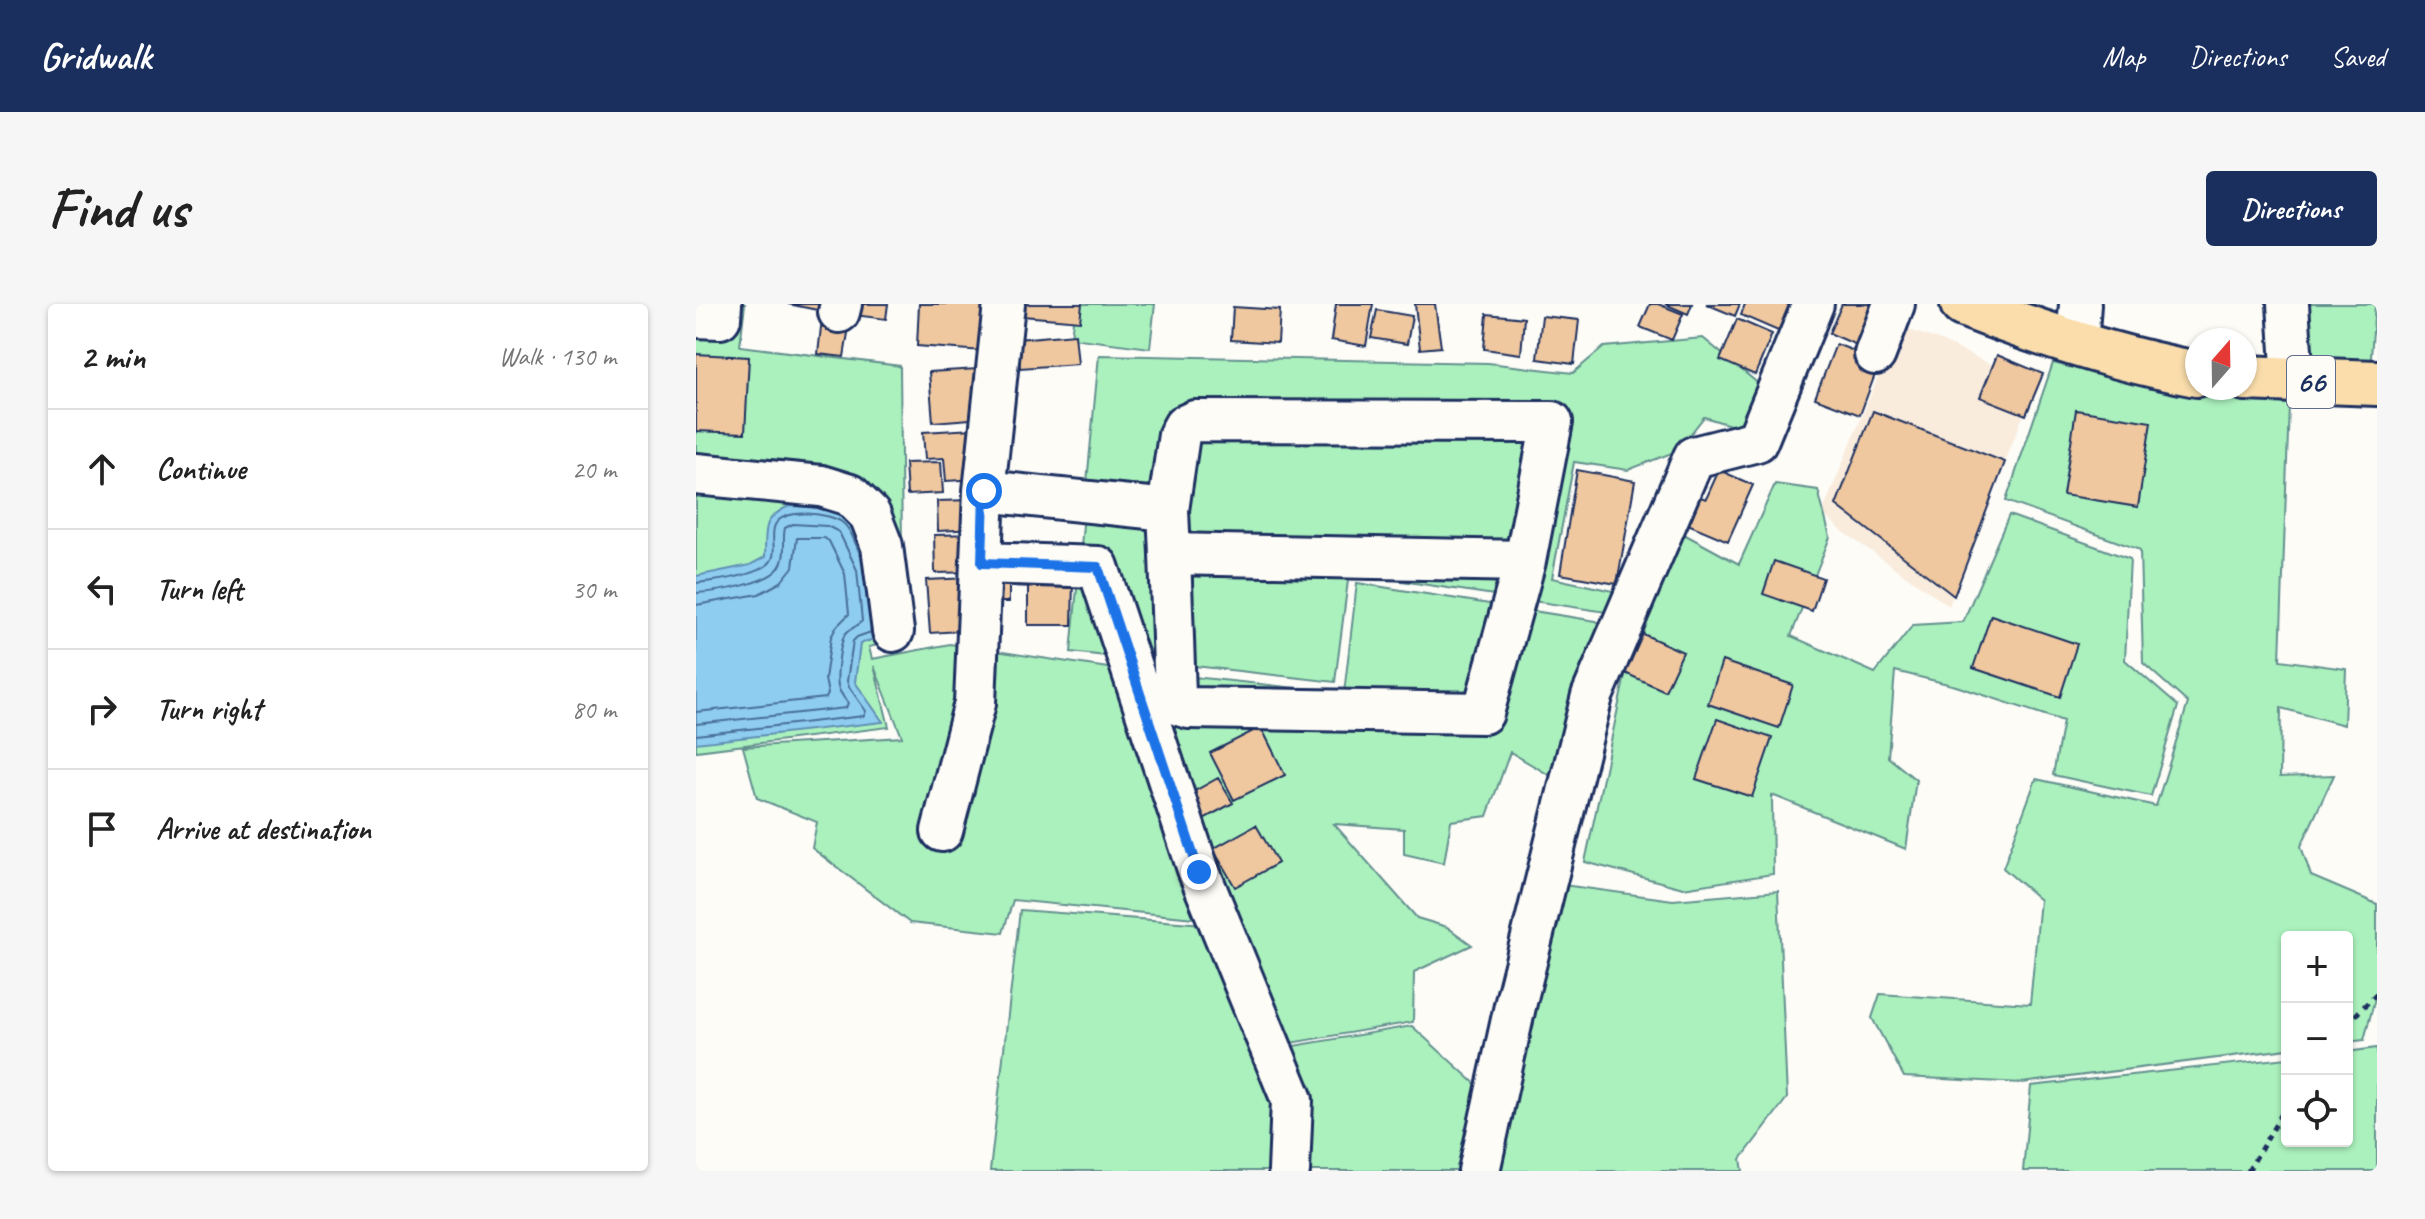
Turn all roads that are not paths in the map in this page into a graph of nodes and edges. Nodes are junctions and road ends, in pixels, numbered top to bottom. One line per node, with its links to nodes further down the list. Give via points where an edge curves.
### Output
1 (721, 304): 7 (street, via 720,318)
2 (1004, 304): 15 (street)
3 (1813, 304): 23 (street, via 1757,441 1694,457 1592,696)
4 (1894, 304): 9 (street)
5 (1963, 304): 8 (main road, via 2014,325)
6 (2288, 304): 12 (street)
7 (696, 317)
8 (2079, 325): 10 (main road, via 2152,366)
9 (1875, 354)
10 (2185, 372)
11 (2257, 379): 12 (main road, 66)
12 (2293, 382): 13 (main road, 66)
13 (2377, 383)
14 (696, 474): 20 (street, via 821,486 850,495 870,515 882,546)
15 (984, 491): 16 (street); 19 (street)
16 (1168, 510): 17 (street); 18 (street, via 1179,435 1195,421 1552,422)
17 (1170, 554): 18 (street); 18 (street, via 1175,695 1179,705 1189,708 1483,713)
18 (1525, 561)
19 (982, 563): 21 (street, via 975,703); 22 (street, via 1098,567 1199,872 1292,1100)
20 (893, 631)
21 (942, 831)
22 (1289, 1171)
23 (1479, 1171)

